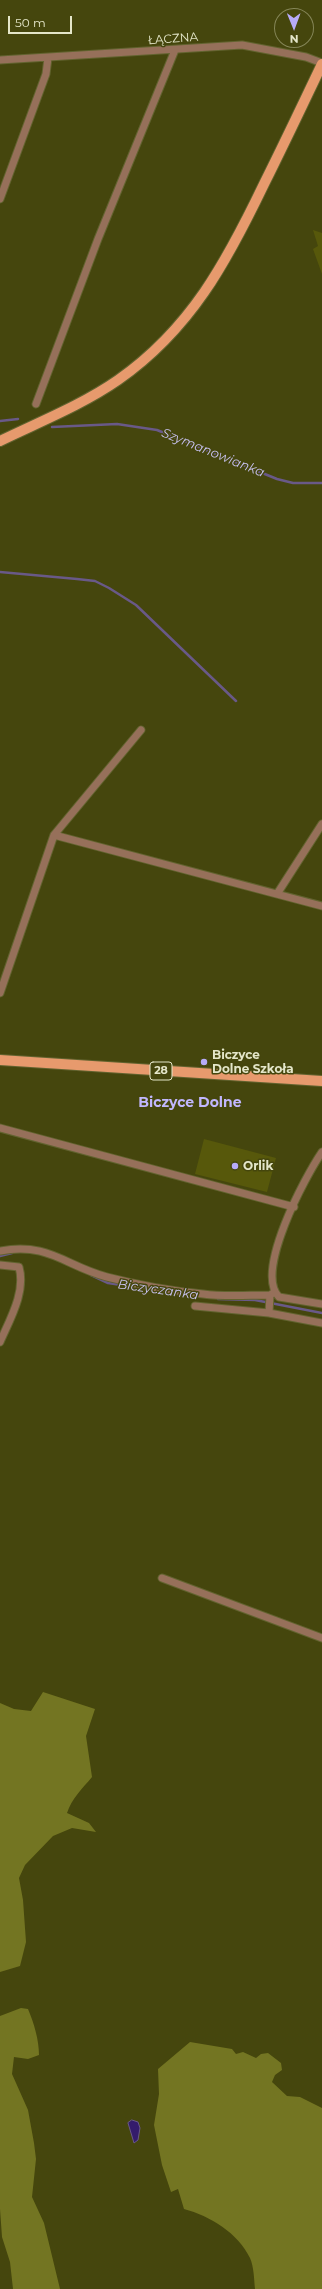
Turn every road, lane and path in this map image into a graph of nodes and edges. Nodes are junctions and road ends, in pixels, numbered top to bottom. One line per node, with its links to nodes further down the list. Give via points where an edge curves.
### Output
1 (175, 50): 2 (street, ŁĄCZNA); 4 (street, ŁĄCZNA, via 242,45 306,57); 6 (street, via 98,239)
2 (48, 58): 3 (street, ŁĄCZNA); 5 (street, via 46,74)
3 (0, 60)
4 (322, 63): 7 (main road, via 239,236 204,294 180,324 148,356 118,380)
5 (0, 199)
6 (36, 404)
7 (0, 441)
8 (141, 730): 10 (street)
9 (322, 824): 11 (street)
10 (54, 835): 11 (street); 13 (street)
11 (277, 894): 12 (street)
12 (322, 906)
13 (0, 993)
14 (0, 1060): 15 (main road, 28)
15 (322, 1081)
16 (0, 1128): 18 (street)
17 (322, 1152): 18 (street)
18 (294, 1207): 21 (street, via 275,1252)
19 (0, 1251): 21 (street, via 34,1249 52,1253 105,1276 149,1286 204,1295)
20 (0, 1265): 25 (street, via 19,1267 22,1278 17,1302)
21 (271, 1301): 22 (street, via 280,1297); 23 (street); 24 (street)
22 (322, 1304)
23 (195, 1306)
24 (322, 1323)
25 (0, 1342)
26 (162, 1578): 27 (street)
27 (322, 1638)

